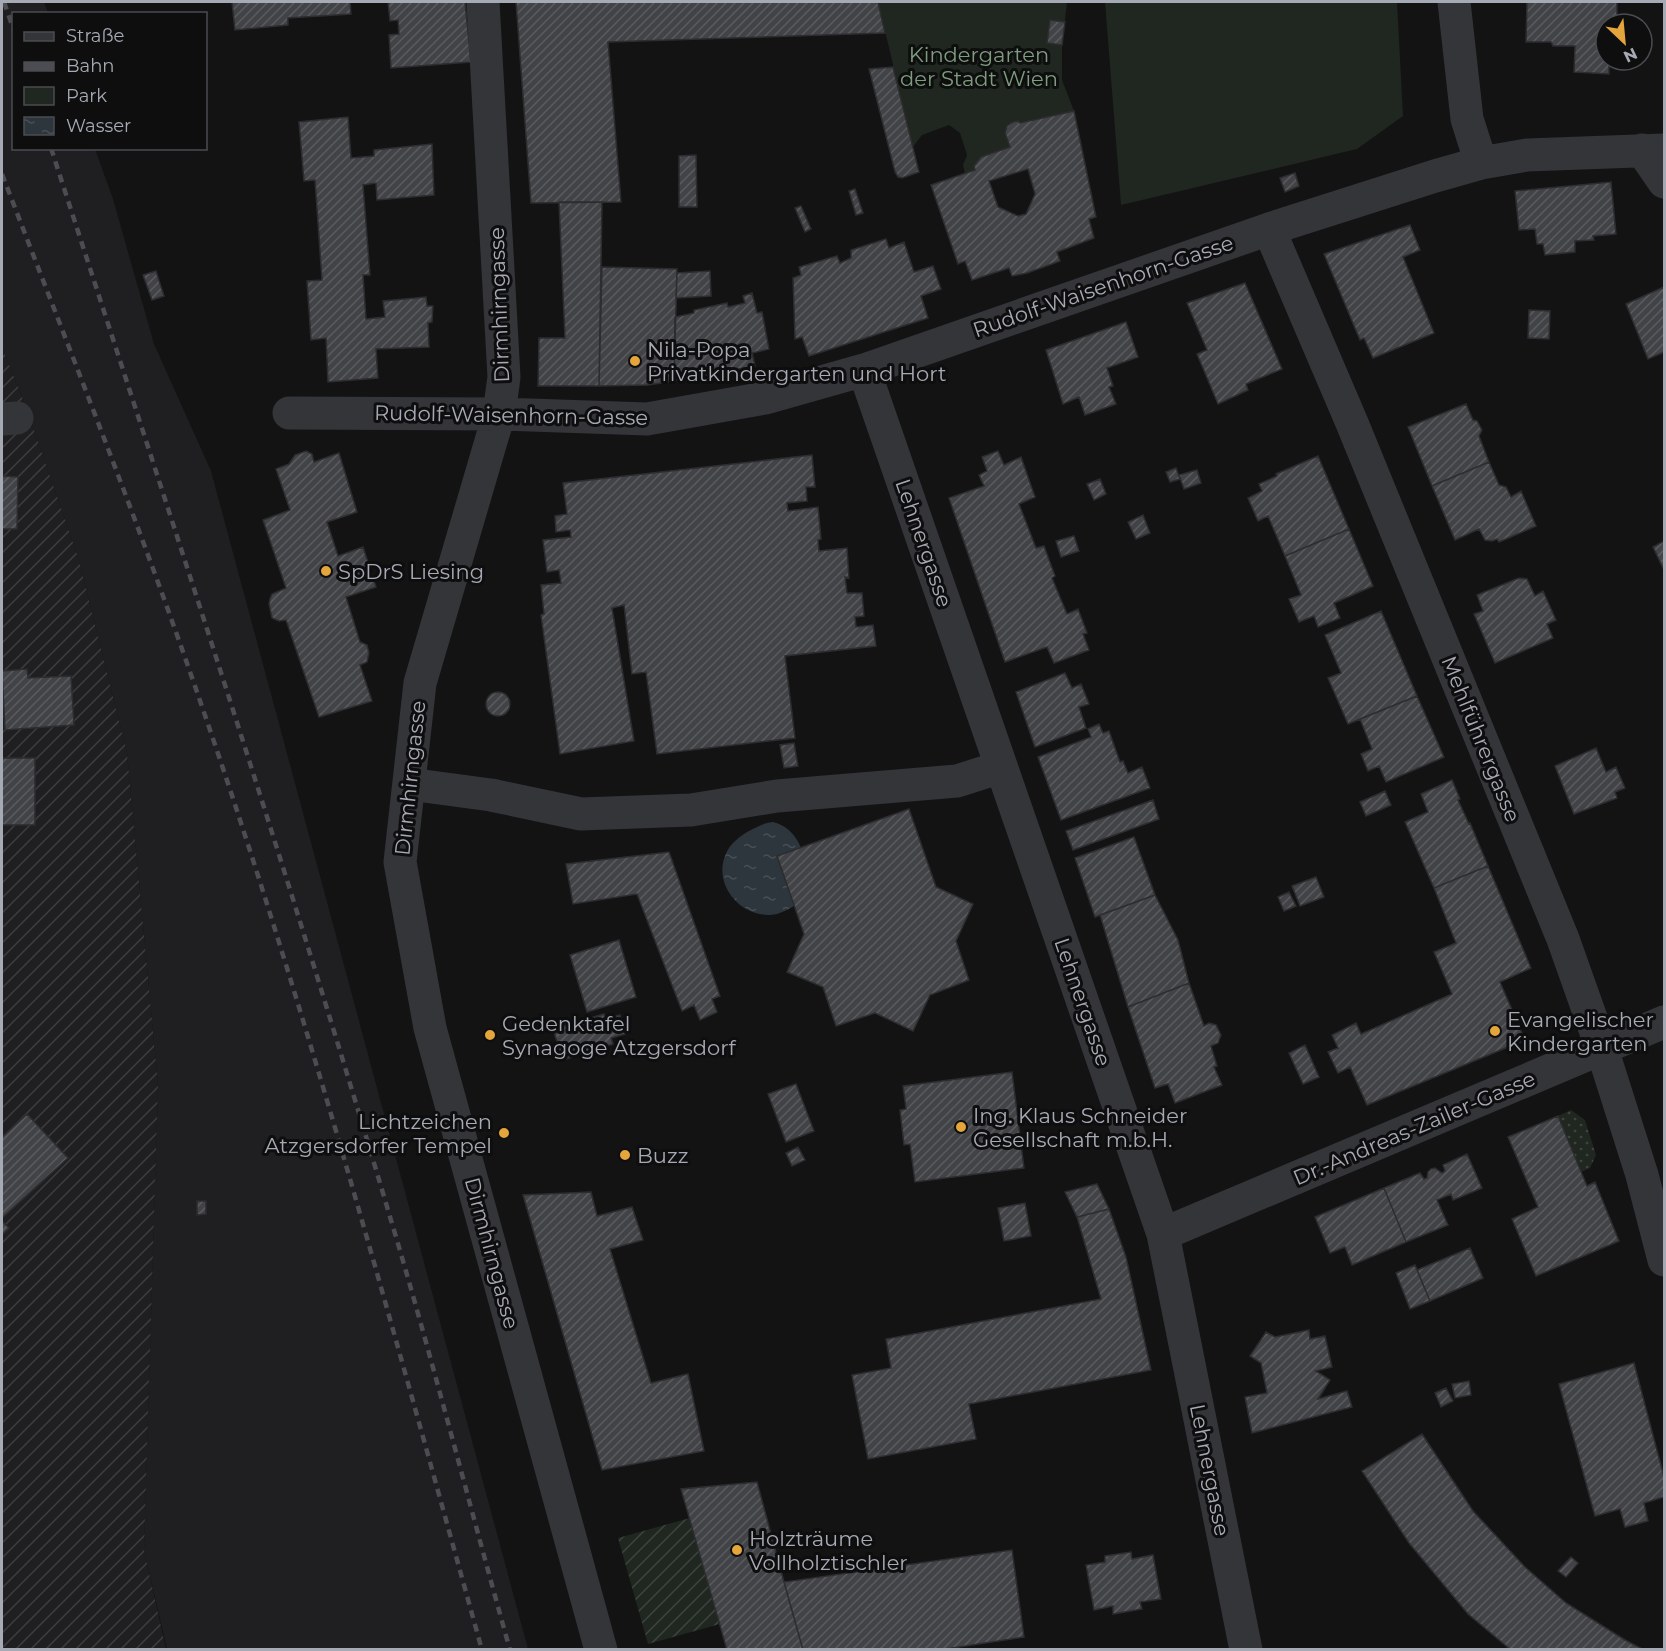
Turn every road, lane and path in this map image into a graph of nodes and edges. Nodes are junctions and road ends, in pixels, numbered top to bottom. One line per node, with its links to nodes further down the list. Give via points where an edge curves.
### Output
1 (483, 2): 9 (street, Dirmhirngasse, via 504,377)
2 (1454, 2): 4 (street, via 1467,118)
3 (1654, 150): 4 (street, Rudolf-Waisenhorn-Gasse, via 1527,155); 5 (street)
4 (1481, 163): 6 (street, Rudolf-Waisenhorn-Gasse)
5 (1665, 182)
6 (1269, 229): 7 (street, Rudolf-Waisenhorn-Gasse); 13 (street, Mehlführergasse, via 1545,895)
7 (864, 370): 9 (street, Rudolf-Waisenhorn-Gasse, via 765,398 647,419); 10 (street, Lehnergasse)
8 (289, 413): 9 (street, Rudolf-Waisenhorn-Gasse)
9 (499, 414): 11 (street, Dirmhirngasse, via 420,683)
10 (1001, 767): 11 (street, via 957,781 777,796 691,810 581,814 491,795); 14 (street, Lehnergasse)
11 (409, 784): 16 (street, Dirmhirngasse, via 400,862 430,1028)
12 (1665, 1022): 13 (street, Dr.-Andreas-Zailer-Gasse)
13 (1602, 1048): 14 (street, Dr.-Andreas-Zailer-Gasse); 15 (street, Mehlführergasse)
14 (1164, 1234): 17 (street, Lehnergasse)
15 (1665, 1260)
16 (601, 1650)
17 (1246, 1650)

